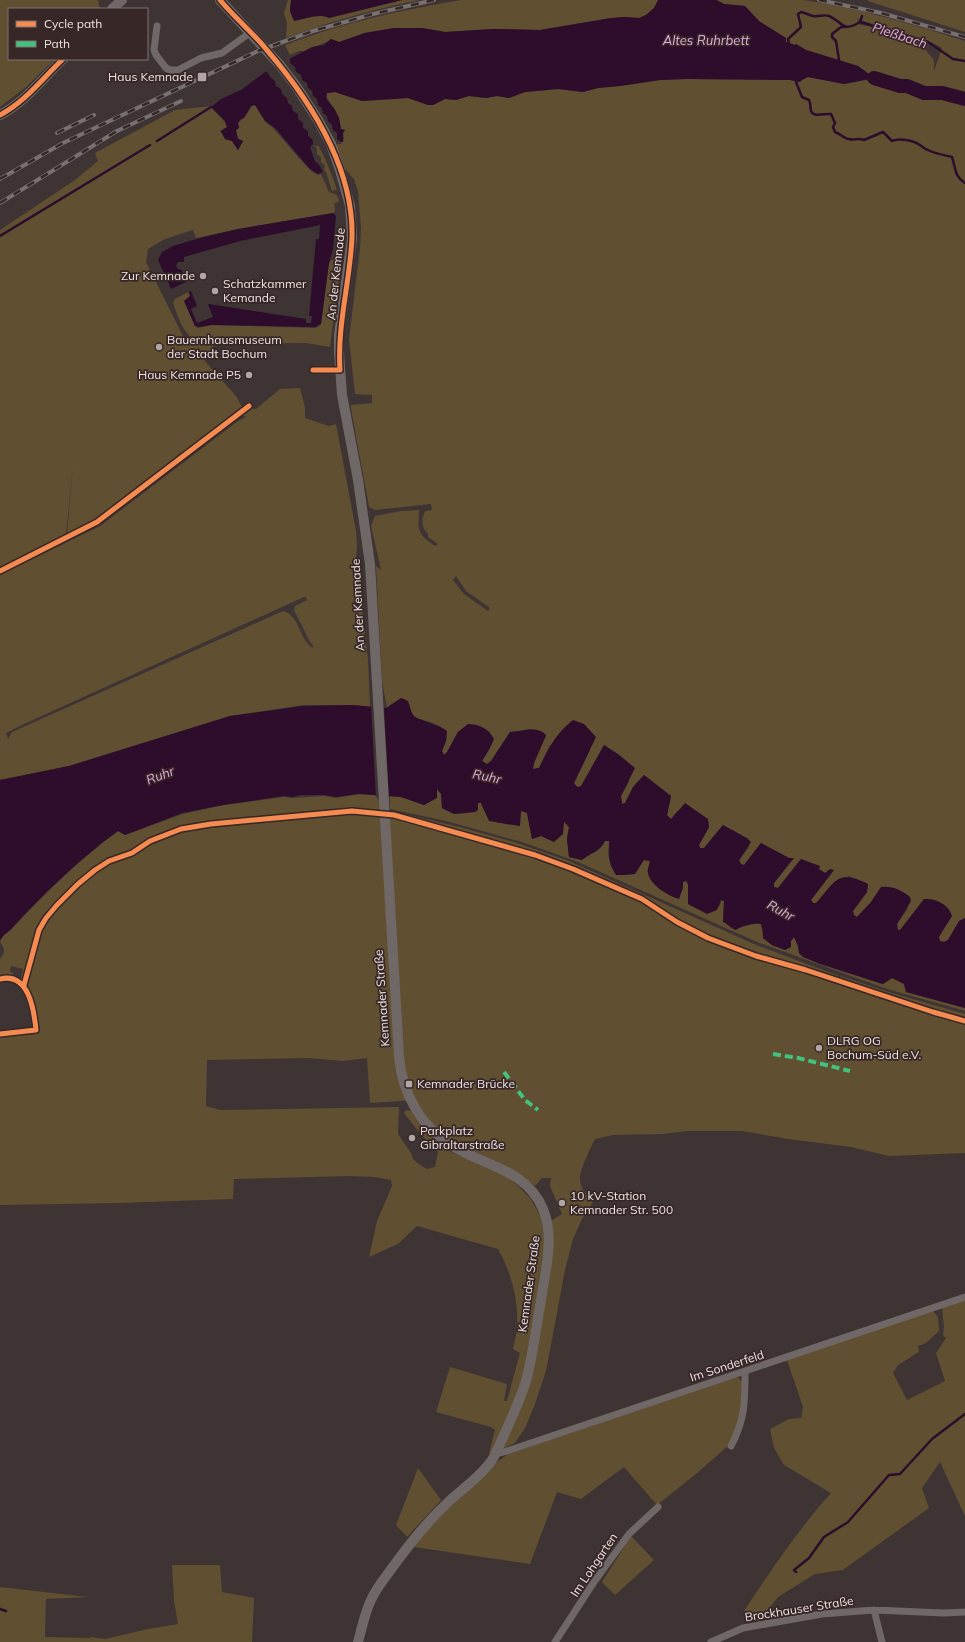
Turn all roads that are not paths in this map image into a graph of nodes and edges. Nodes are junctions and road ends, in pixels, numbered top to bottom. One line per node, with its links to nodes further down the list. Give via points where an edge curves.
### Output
1 (122, 0): 3 (main road)
2 (221, 1): 5 (main road, An der Kemnade)
3 (112, 8)
4 (157, 26): 5 (street, via 154,50 170,70 178,70 201,58 222,53)
5 (250, 32): 8 (main road, An der Kemnade, via 279,64 318,120 331,144 350,206 352,238 339,335 340,370 367,543)
6 (62, 60): 7 (main road, via 31,92)
7 (0, 114)
8 (376, 681): 12 (main road, Kemnader Straße, via 402,1081 412,1104 440,1137 455,1147 507,1170 522,1181 536,1196 549,1230 529,1370 522,1394)
9 (965, 1297): 10 (street, Im Sonderfeld)
10 (745, 1372): 11 (street, via 743,1415 739,1431); 12 (street, Im Sonderfeld)
11 (731, 1446)
12 (496, 1454): 16 (main road, Kemnader Straße, via 486,1468 428,1522 398,1560 371,1598)
13 (658, 1507): 17 (street, Im Lohgarten, via 629,1534)
14 (874, 1610): 15 (street, Brockhauser Straße); 18 (street, Brockhauser Straße, via 822,1614 743,1628); 19 (street)
15 (965, 1612)
16 (358, 1642)
17 (555, 1642)
18 (711, 1642)
19 (882, 1642)

